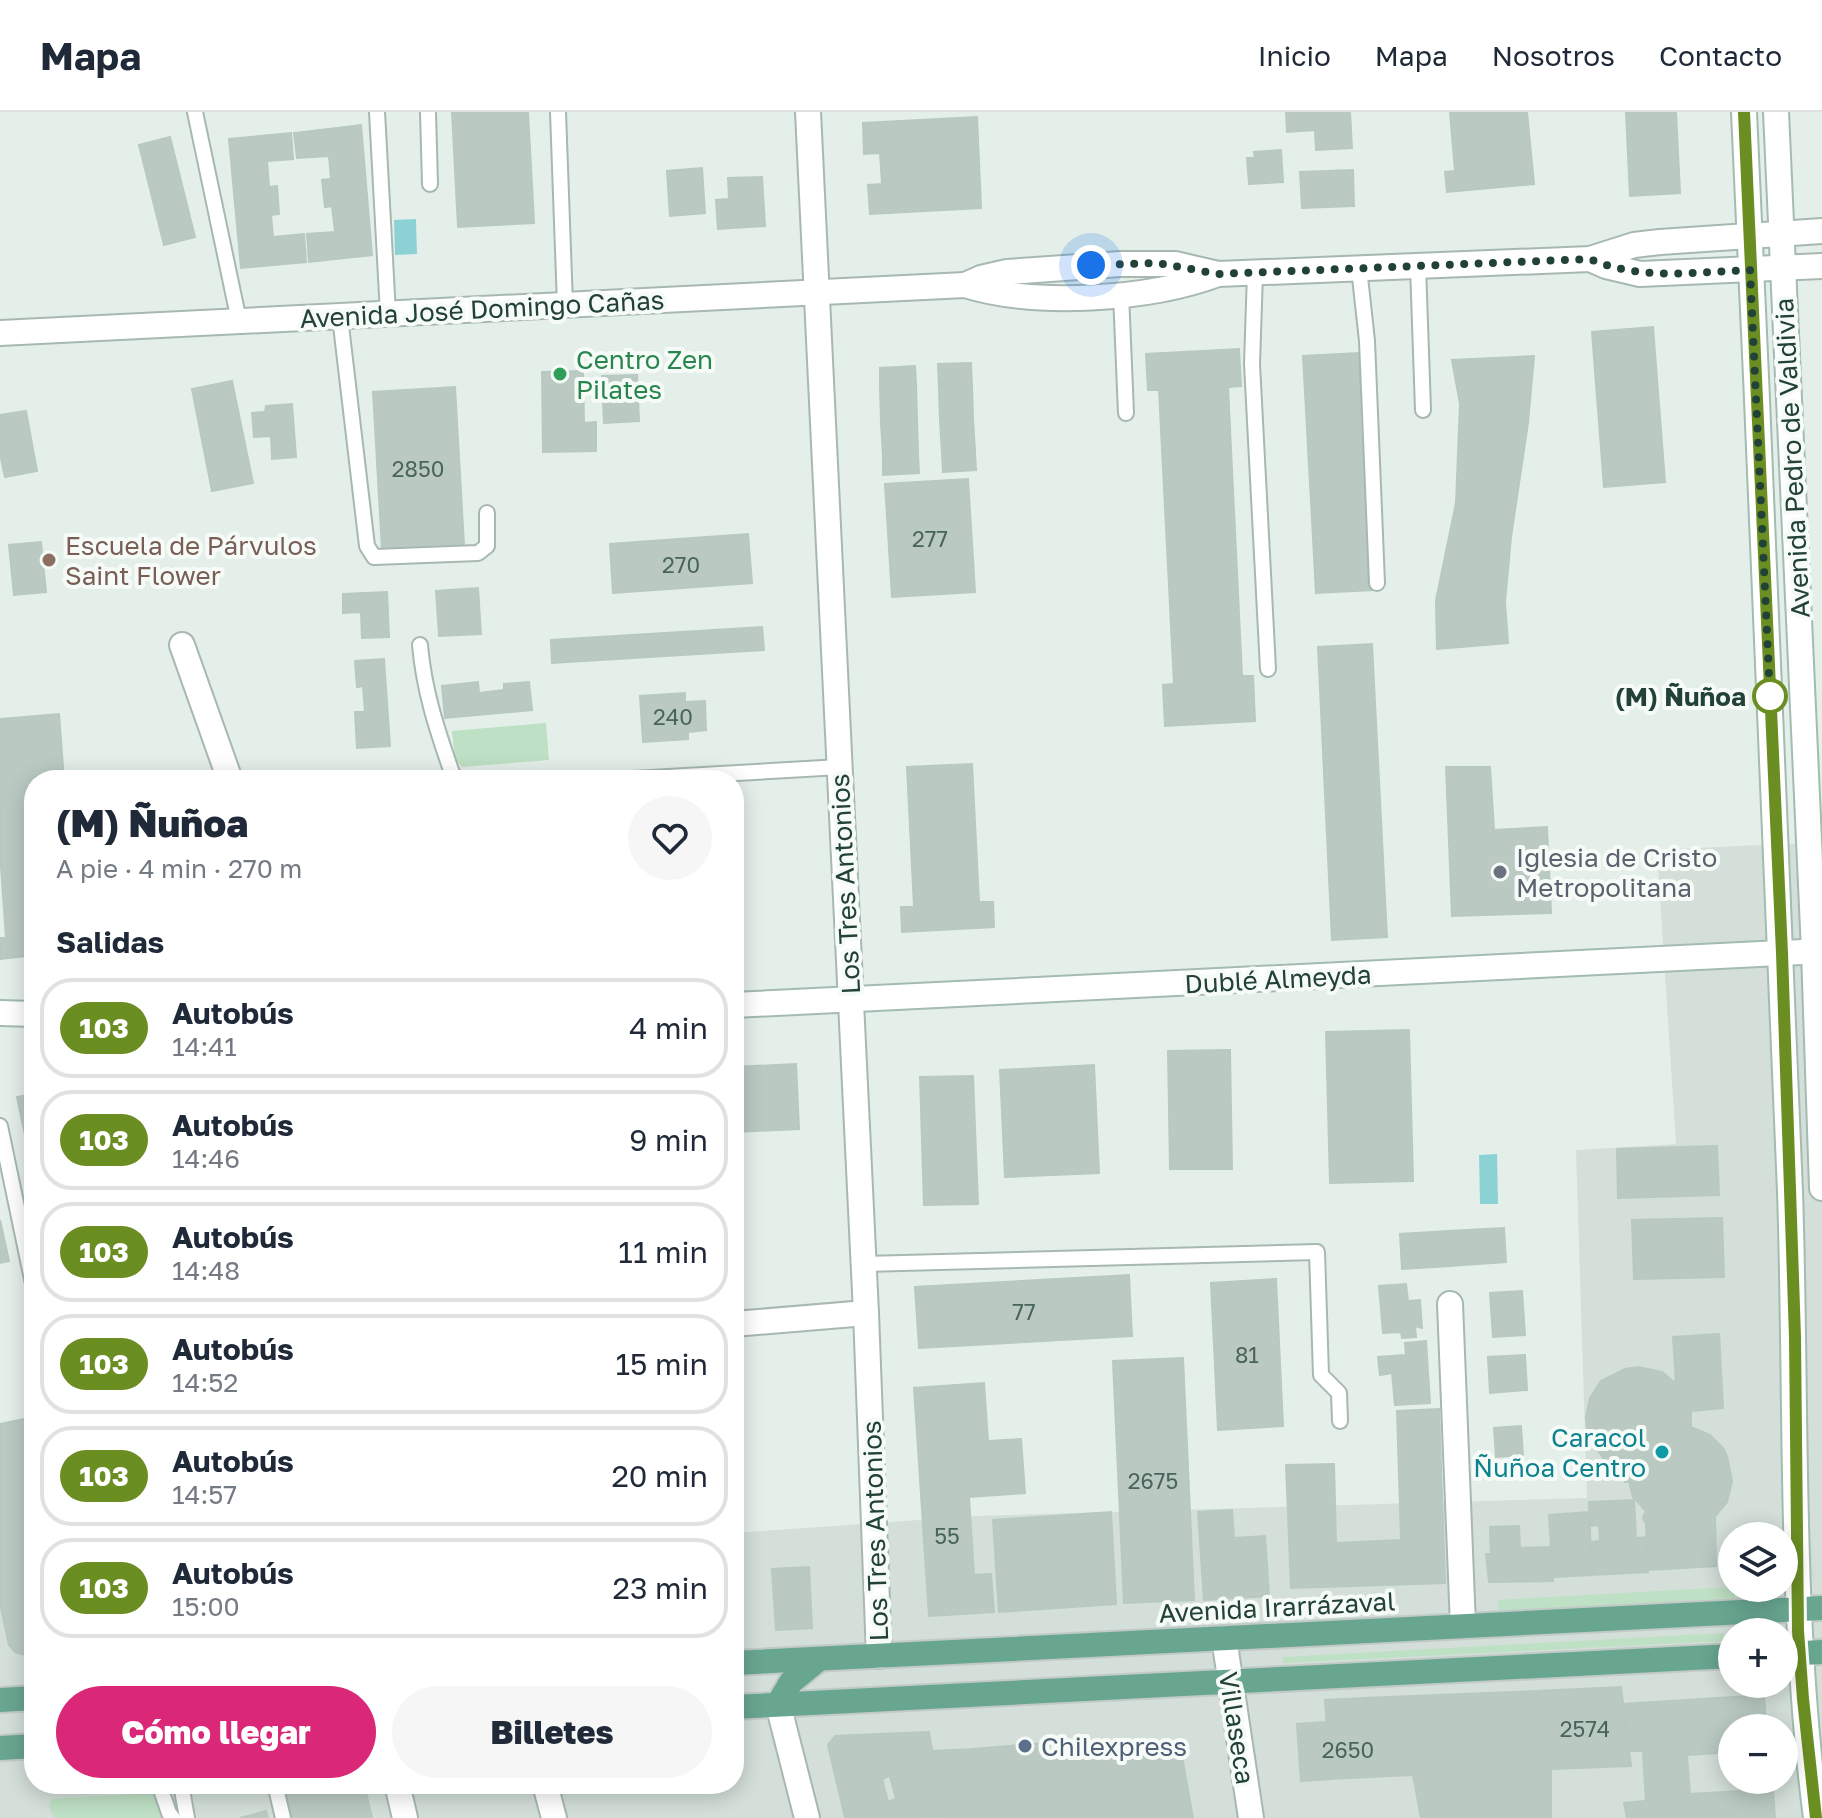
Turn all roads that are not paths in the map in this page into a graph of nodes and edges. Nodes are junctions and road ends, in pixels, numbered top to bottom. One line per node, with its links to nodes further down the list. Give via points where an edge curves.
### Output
1 (195, 112): 26 (lane)
2 (377, 112): 24 (lane)
3 (428, 112): 8 (lane)
4 (558, 112): 23 (lane)
5 (808, 112): 21 (street, Los Tres Antonios)
6 (1744, 112): 11 (street, Avenida Pedro de Valdivia)
7 (1776, 112): 10 (street, Avenida Pedro de Valdivia)
8 (430, 184)
9 (1822, 231): 10 (street, Avenida José Domingo Cañas)
10 (1782, 233): 11 (street, Avenida José Domingo Cañas); 16 (street, Avenida Pedro de Valdivia)
11 (1749, 235): 12 (street, Avenida José Domingo Cañas, via 1634,245); 17 (street, Avenida Pedro de Valdivia)
12 (1590, 259): 13 (street, Avenida José Domingo Cañas); 17 (street, Avenida José Domingo Cañas, via 1640,274)
13 (1418, 266): 15 (street, Avenida José Domingo Cañas); 28 (lane)
14 (1822, 266): 16 (street, Avenida José Domingo Cañas)
15 (1359, 268): 18 (street, Avenida José Domingo Cañas); 31 (lane)
16 (1783, 268): 17 (street, Avenida José Domingo Cañas); 39 (street, Avenida Pedro de Valdivia)
17 (1750, 270): 40 (street, Avenida Pedro de Valdivia)
18 (1255, 273): 19 (street, Avenida José Domingo Cañas); 34 (lane, via 1252,364)
19 (1218, 274): 20 (street, Avenida José Domingo Cañas, via 1175,264 1120,264 1007,272); 22 (street, Avenida José Domingo Cañas, via 1155,292)
20 (965, 285): 21 (street, Avenida José Domingo Cañas); 22 (street, Avenida José Domingo Cañas, via 1027,298)
21 (817, 293): 23 (street, Avenida José Domingo Cañas); 35 (street, Los Tres Antonios)
22 (1121, 294): 29 (lane)
23 (565, 305): 24 (street, Avenida José Domingo Cañas)
24 (388, 314): 25 (street, Avenida José Domingo Cañas)
25 (340, 317): 26 (street, Avenida José Domingo Cañas); 30 (lane, via 367,546 374,557 478,553 487,546)
26 (239, 321): 27 (street, Avenida José Domingo Cañas)
27 (0, 333)
28 (1423, 410)
29 (1126, 413)
30 (487, 513)
31 (1377, 583)
32 (182, 645): 36 (street)
33 (420, 645): 37 (lane, via 431,715)
34 (1268, 669)
35 (840, 767): 38 (lane); 41 (street, Los Tres Antonios)
36 (226, 770)
37 (451, 770)
38 (744, 773)
39 (1818, 951): 40 (street, Dublé Almeyda); 45 (street, Avenida Pedro de Valdivia)
40 (1782, 953): 41 (street, Dublé Almeyda); 56 (street, Avenida Pedro de Valdivia, via 1795,1337)
41 (851, 1001): 42 (street, Dublé Almeyda); 50 (street, Los Tres Antonios)
42 (744, 1005)
43 (0, 1013): 44 (street)
44 (24, 1014)
45 (1819, 1025): 46 (street, Avenida Pedro de Valdivia)
46 (1820, 1082): 48 (street, Avenida Pedro de Valdivia)
47 (0, 1126): 49 (lane)
48 (1822, 1188)
49 (24, 1241)
50 (864, 1264): 52 (street, Los Tres Antonios); 54 (lane, via 1317,1252 1321,1375 1339,1393)
51 (1450, 1304): 57 (street)
52 (866, 1313): 53 (street); 60 (street, Los Tres Antonios)
53 (744, 1323)
54 (1340, 1421)
55 (1822, 1608): 56 (main road, Avenida Irarrázaval)
56 (1797, 1609): 57 (main road, Avenida Irarrázaval); 59 (street, Avenida Pedro de Valdivia)
57 (1463, 1626): 58 (main road, Avenida Irarrázaval)
58 (1224, 1638): 60 (main road, Avenida Irarrázaval); 64 (street, Villaseca)
59 (1802, 1653): 83 (street, Avenida Pedro de Valdivia)
60 (879, 1656): 62 (main road, Avenida Irarrázaval)
61 (1718, 1657): 64 (main road)
62 (819, 1659): 63 (main road, Avenida Irarrázaval); 67 (main road, via 791,1682)
63 (744, 1663)
64 (1228, 1681): 67 (main road); 82 (street, Villaseca)
65 (24, 1699): 66 (main road)
66 (0, 1700)
67 (778, 1704): 68 (main road); 81 (street)
68 (744, 1706)
69 (24, 1747): 70 (main road)
70 (0, 1748)
71 (162, 1794): 76 (lane)
72 (183, 1794): 77 (lane)
73 (277, 1794): 78 (lane)
74 (399, 1794): 79 (street)
75 (548, 1794): 80 (street)
76 (173, 1818)
77 (187, 1818)
78 (283, 1818)
79 (405, 1818)
80 (554, 1818)
81 (807, 1818)
82 (1251, 1818)
83 (1816, 1818)

